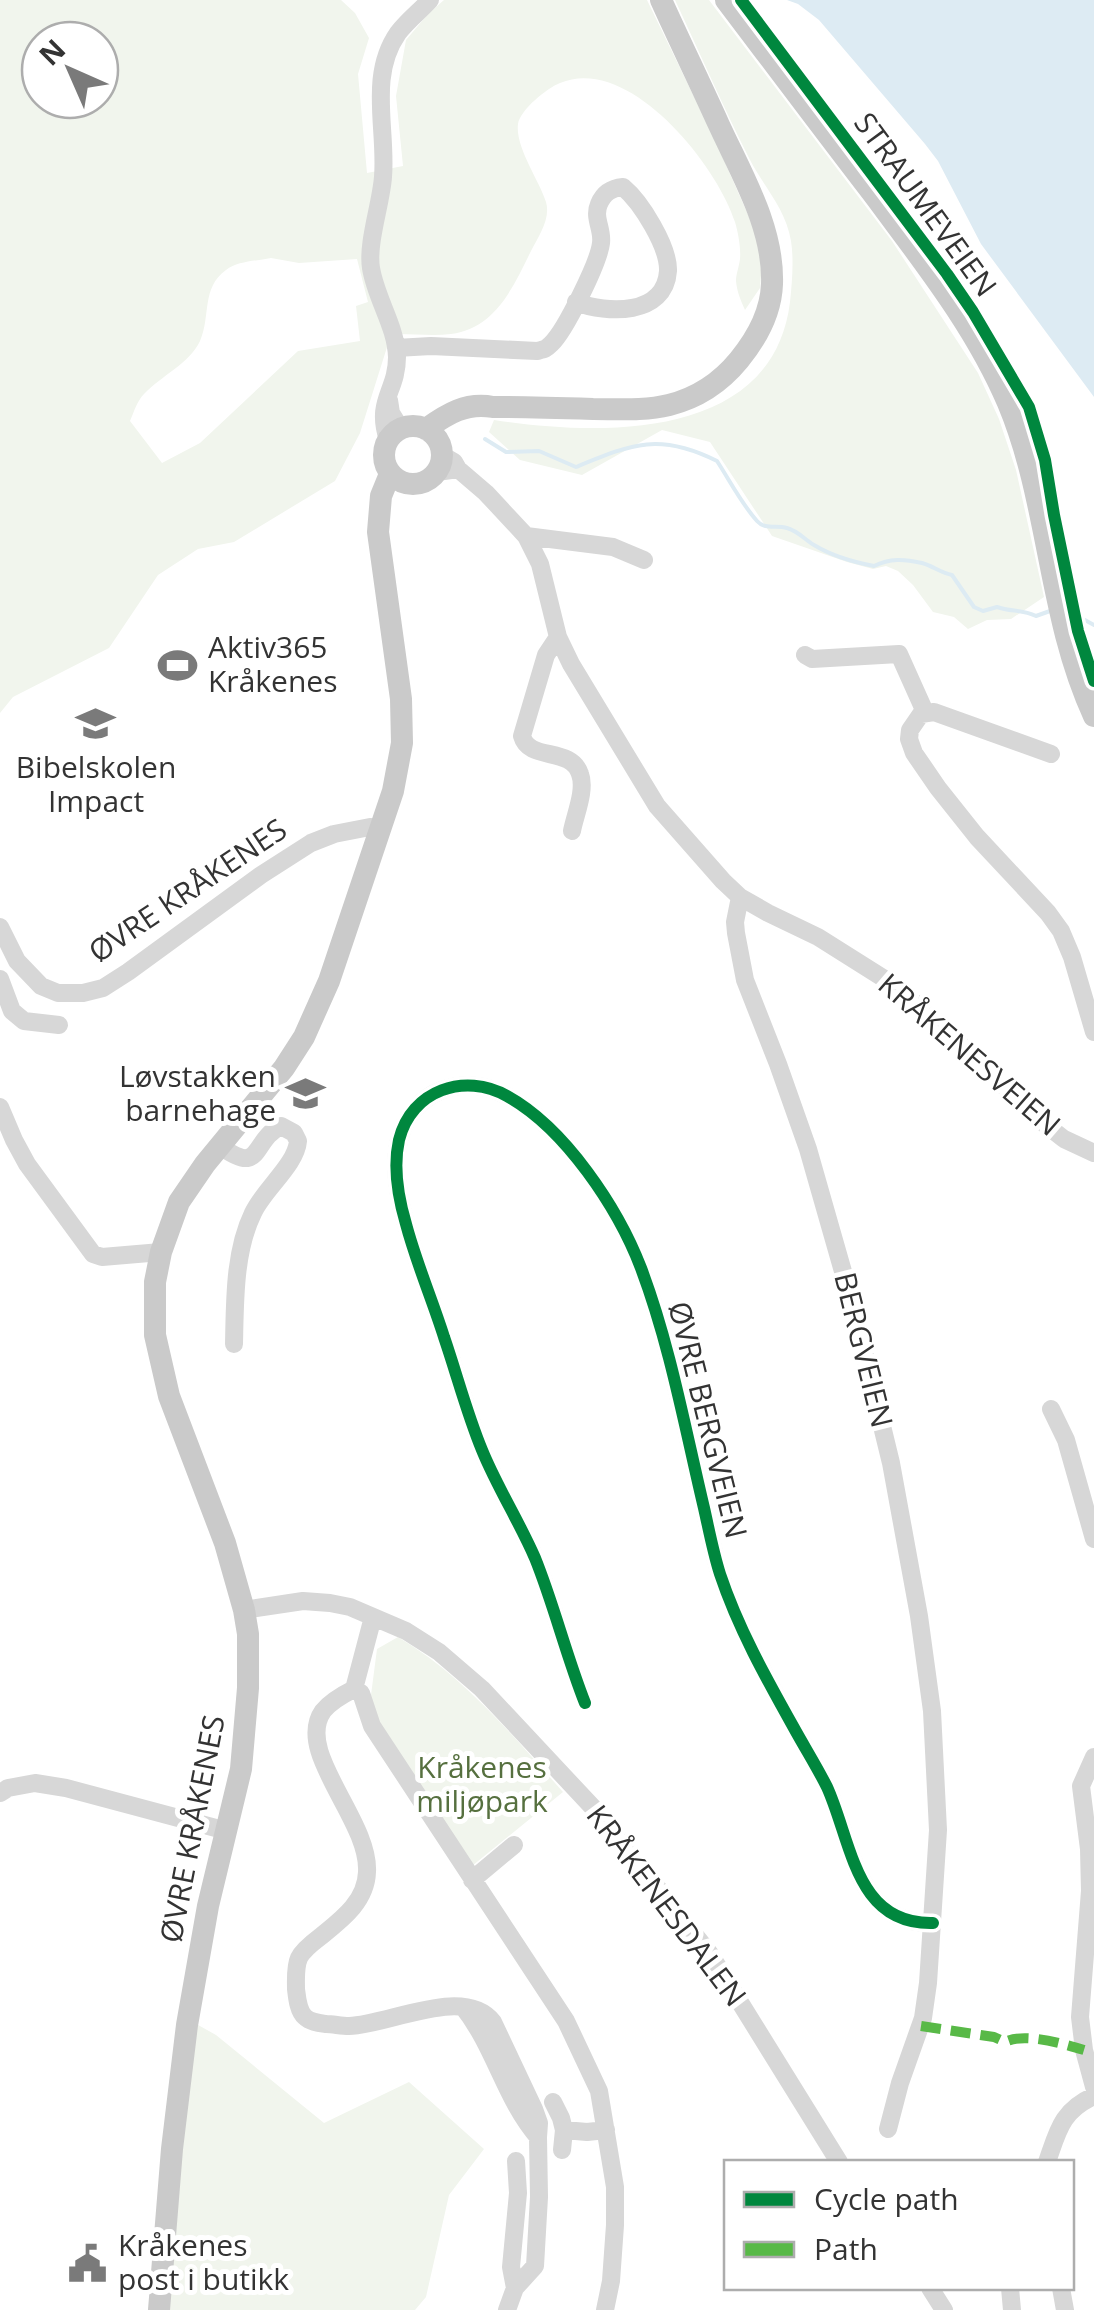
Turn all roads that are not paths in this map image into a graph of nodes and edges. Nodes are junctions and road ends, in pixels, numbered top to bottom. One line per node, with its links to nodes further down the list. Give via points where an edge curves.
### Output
1 (430, 0): 5 (street, via 397,35 380,89 383,179 370,264)
2 (661, 0): 7 (main road, via 760,216 771,259 771,296 758,332 735,365 699,394 674,404 466,407 444,416)
3 (726, 0): 14 (main road, STRAUMEVEIEN, via 931,272 987,359 1036,488 1066,636)
4 (576, 302): 4 (street, via 600,250 598,204 620,186 662,245 666,279 652,300 634,308); 5 (street, via 556,338 537,351)
5 (396, 348): 6 (street, via 383,406)
6 (394, 434): 7 (main road, via 409,426); 8 (main road, via 384,457)
7 (441, 454): 8 (main road, via 424,483); 9 (street)
8 (399, 479): 16 (main road, ØVRE KRÅKENES, via 382,554 402,721 399,765)
9 (526, 536): 10 (street, via 613,547); 11 (street)
10 (644, 560)
11 (558, 637): 17 (street, via 546,655 522,736 532,750 573,762 582,776); 18 (street, via 656,806)
12 (805, 655): 13 (street, via 898,654)
13 (925, 712): 15 (street); 22 (street, via 910,730 914,753 1060,931)
14 (1094, 716)
15 (1051, 754)
16 (381, 828): 19 (street, ØVRE KRÅKENES, via 310,843 103,988 66,994 41,986); 24 (main road, ØVRE KRÅKENES, via 304,1038)
17 (572, 832)
18 (740, 897): 25 (street, KRÅKENESVEIEN, via 891,984 1036,1118); 39 (street, BERGVEIEN, via 736,933 745,980 808,1149 895,1480 932,1711 938,1830)
19 (0, 927)
20 (0, 979): 21 (street, via 24,1021)
21 (59, 1025)
22 (1094, 1032)
23 (0, 1107): 26 (street, via 27,1164 94,1254)
24 (220, 1145): 26 (main road, ØVRE KRÅKENES, via 179,1202); 27 (street, via 246,1159 280,1126 298,1142 247,1226)
25 (1094, 1153)
26 (161, 1252): 30 (main road, ØVRE KRÅKENES, via 155,1335 169,1396)
27 (234, 1344)
28 (1052, 1408): 29 (street)
29 (1094, 1539)
30 (244, 1610): 31 (street, KRÅKENESDALEN, via 303,1601); 36 (main road, ØVRE KRÅKENES, via 247,1704)
31 (373, 1617): 32 (street); 47 (street, KRÅKENESDALEN, via 440,1652 599,1814 710,1954)
32 (354, 1689): 38 (street); 50 (street, via 323,1711 316,1745 360,1832 367,1879 353,1908 299,1957 296,1993 301,2011 315,2022 350,2026 464,2007 493,2022 539,2123 535,2266)
33 (584, 1703): 39 (street, ØVRE BERGVEIEN, via 534,1557 478,1438 401,1207 396,1165 402,1131 424,1099 454,1086 487,1088 521,1104 579,1162 615,1213 658,1318 714,1554 738,1622 827,1787 865,1888 897,1916)
34 (1094, 1757): 40 (street, via 1081,1786 1090,1891 1080,2017)
35 (0, 1793): 36 (street, via 35,1783 66,1788)
36 (226, 1831): 51 (main road, ØVRE KRÅKENES, via 187,2024)
37 (514, 1845): 38 (street)
38 (472, 1880): 45 (street, via 566,2022 598,2091)
39 (933, 1923): 43 (street, BERGVEIEN, via 924,2011)
40 (1094, 2087)
41 (1094, 2096): 48 (street, via 1067,2115)
42 (553, 2102): 44 (street)
43 (888, 2129)
44 (564, 2130): 45 (street); 46 (street)
45 (606, 2130): 53 (street, via 615,2225)
46 (562, 2150)
47 (837, 2160)
48 (1048, 2160)
49 (516, 2162): 50 (street)
50 (515, 2288): 52 (street)
51 (159, 2310)
52 (507, 2310)
53 (605, 2310)

